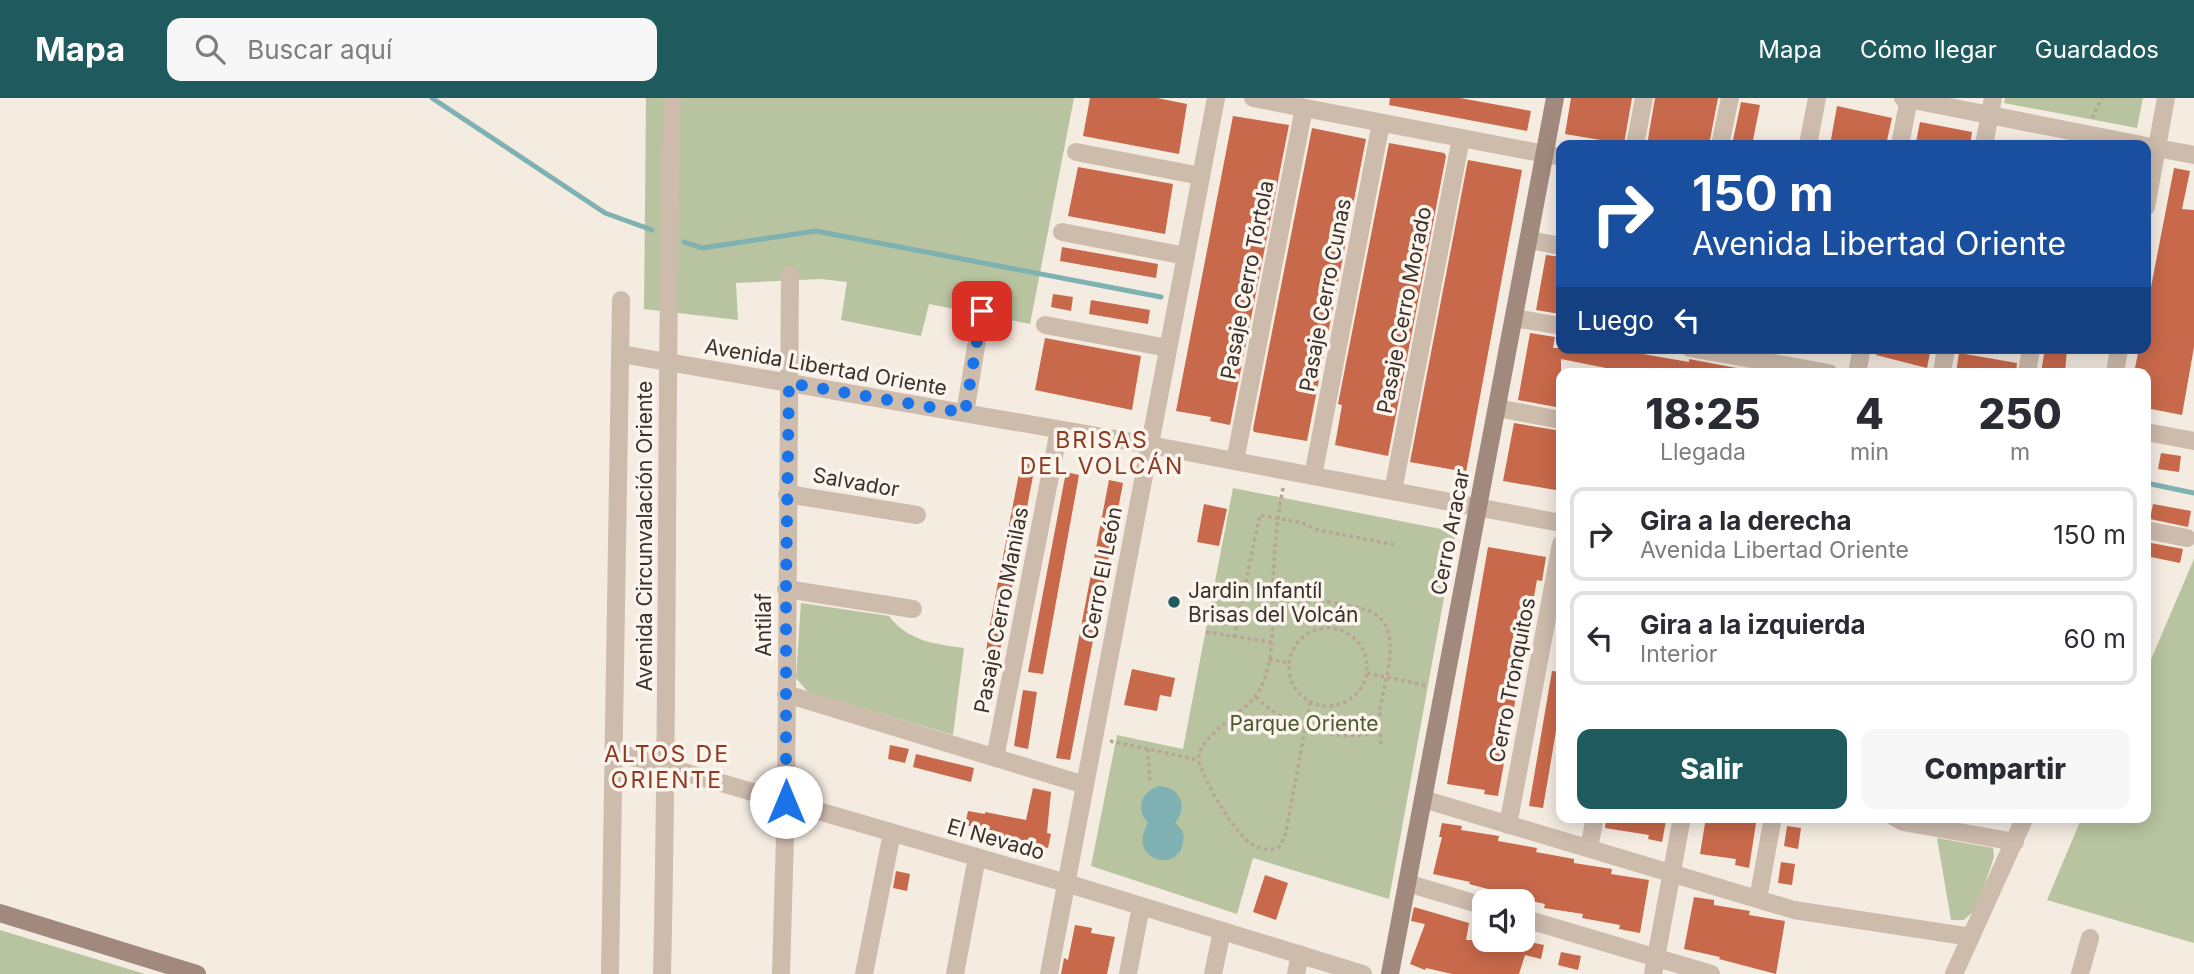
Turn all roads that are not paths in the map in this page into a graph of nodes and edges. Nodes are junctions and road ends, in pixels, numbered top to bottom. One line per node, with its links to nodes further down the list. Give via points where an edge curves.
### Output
1 (672, 98): 40 (street, Avenida Circunvalación Oriente)
2 (1216, 98): 25 (street, Cerro El León)
3 (1253, 98): 11 (street)
4 (1555, 98): 23 (street, Cerro Aracar)
5 (1644, 98): 15 (street)
6 (1730, 98): 16 (street)
7 (1817, 98): 17 (street)
8 (1907, 98): 10 (street); 18 (street)
9 (2166, 98): 20 (street)
10 (1992, 107): 14 (street); 19 (street)
11 (1304, 108): 12 (street); 50 (street, Pasaje Cerro Tórtola)
12 (1381, 123): 13 (street); 51 (street, Pasaje Cerro Cunas)
13 (1461, 138): 23 (street); 52 (street, Pasaje Cerro Morado)
14 (2071, 139)
15 (1636, 140)
16 (1721, 140)
17 (1809, 140)
18 (1901, 140)
19 (1985, 140)
20 (2150, 140)
21 (2151, 147): 24 (street)
22 (1076, 152): 25 (street)
23 (1553, 155): 27 (street, Cerro Aracar)
24 (2194, 155)
25 (1201, 176): 29 (street, Cerro El León)
26 (1062, 232): 29 (street)
27 (1529, 240): 28 (street); 33 (street, Cerro Aracar)
28 (1556, 245)
29 (1186, 256): 36 (street, Cerro El León)
30 (790, 275): 42 (street, Antilaf)
31 (621, 300): 37 (street, Avenida Circunvalación Oriente)
32 (982, 311): 44 (street)
33 (1514, 318): 35 (street); 43 (street, Cerro Aracar)
34 (1045, 325): 36 (street)
35 (1556, 325)
36 (1168, 348): 49 (street, Cerro El León)
37 (621, 354): 40 (street, Avenida Libertad Oriente); 63 (street, Avenida Circunvalación Oriente)
38 (1726, 354): 39 (street)
39 (1768, 361): 41 (street)
40 (667, 362): 42 (street, Avenida Libertad Oriente); 65 (street, Avenida Circunvalación Oriente)
41 (1804, 368)
42 (789, 383): 44 (street, Avenida Libertad Oriente); 53 (street, Antilaf)
43 (1497, 408): 45 (street); 54 (street, Cerro Aracar)
44 (965, 413): 46 (street, Avenida Libertad Oriente)
45 (1556, 419)
46 (1059, 430): 49 (street, Avenida Libertad Oriente); 64 (street, Pasaje Cerro Manilas)
47 (2151, 433): 48 (street)
48 (2194, 439)
49 (1150, 445): 50 (street, Avenida Libertad Oriente); 66 (street, Cerro El León)
50 (1235, 461): 51 (street, Avenida Libertad Oriente)
51 (1313, 476): 52 (street, Avenida Libertad Oriente)
52 (1392, 491): 54 (street, Avenida Libertad Oriente)
53 (787, 494): 55 (street, Salvador); 60 (street, Antilaf)
54 (1478, 507): 56 (street, Avenida Libertad Oriente); 67 (street, Cerro Aracar)
55 (917, 515)
56 (1556, 522)
57 (2151, 531): 58 (street)
58 (2186, 538)
59 (1556, 571): 74 (street, Cerro Tronquitos)
60 (786, 589): 61 (street); 62 (street, Antilaf)
61 (913, 609)
62 (786, 694): 64 (street); 68 (street, Antilaf)
63 (615, 752): 65 (street, El Nevado); 93 (street, Avenida Circunvalación Oriente)
64 (995, 758): 66 (street)
65 (667, 767): 68 (street, El Nevado); 94 (street, Avenida Circunvalación Oriente)
66 (1085, 785): 80 (street, Cerro El León)
67 (1423, 799): 74 (street); 81 (street, Cerro Aracar)
68 (786, 802): 75 (street, El Nevado); 95 (street, Antilaf)
69 (1594, 823): 77 (street)
70 (1681, 823): 79 (street)
71 (1772, 823): 82 (street)
72 (1914, 823): 76 (street)
73 (2023, 823): 76 (street)
74 (1508, 825): 77 (street)
75 (892, 833): 78 (street, El Nevado); 96 (street)
76 (2015, 842): 88 (street)
77 (1589, 849): 79 (street)
78 (977, 858): 80 (street, El Nevado); 97 (street)
79 (1672, 873): 82 (street); 91 (street)
80 (1066, 883): 84 (street, El Nevado); 98 (street, Cerro El León)
81 (1407, 883): 83 (street); 103 (street, Cerro Aracar)
82 (1758, 899): 88 (street, via 1794,910)
83 (1472, 902)
84 (1141, 906): 87 (street, El Nevado); 99 (street)
85 (0, 913): 92 (street)
86 (1535, 923): 91 (street)
87 (1222, 931): 90 (street, El Nevado); 100 (street)
88 (1971, 937): 105 (street)
89 (2090, 938): 106 (street)
90 (1300, 954): 101 (street); 102 (street, El Nevado)
91 (1654, 966): 104 (street)
92 (197, 974)
93 (610, 974)
94 (663, 974)
95 (781, 974)
96 (864, 974)
97 (955, 974)
98 (1049, 974)
99 (1128, 974)
100 (1213, 974)
101 (1296, 974)
102 (1363, 974)
103 (1390, 974)
104 (1711, 974)
105 (1954, 974)
106 (2080, 974)

